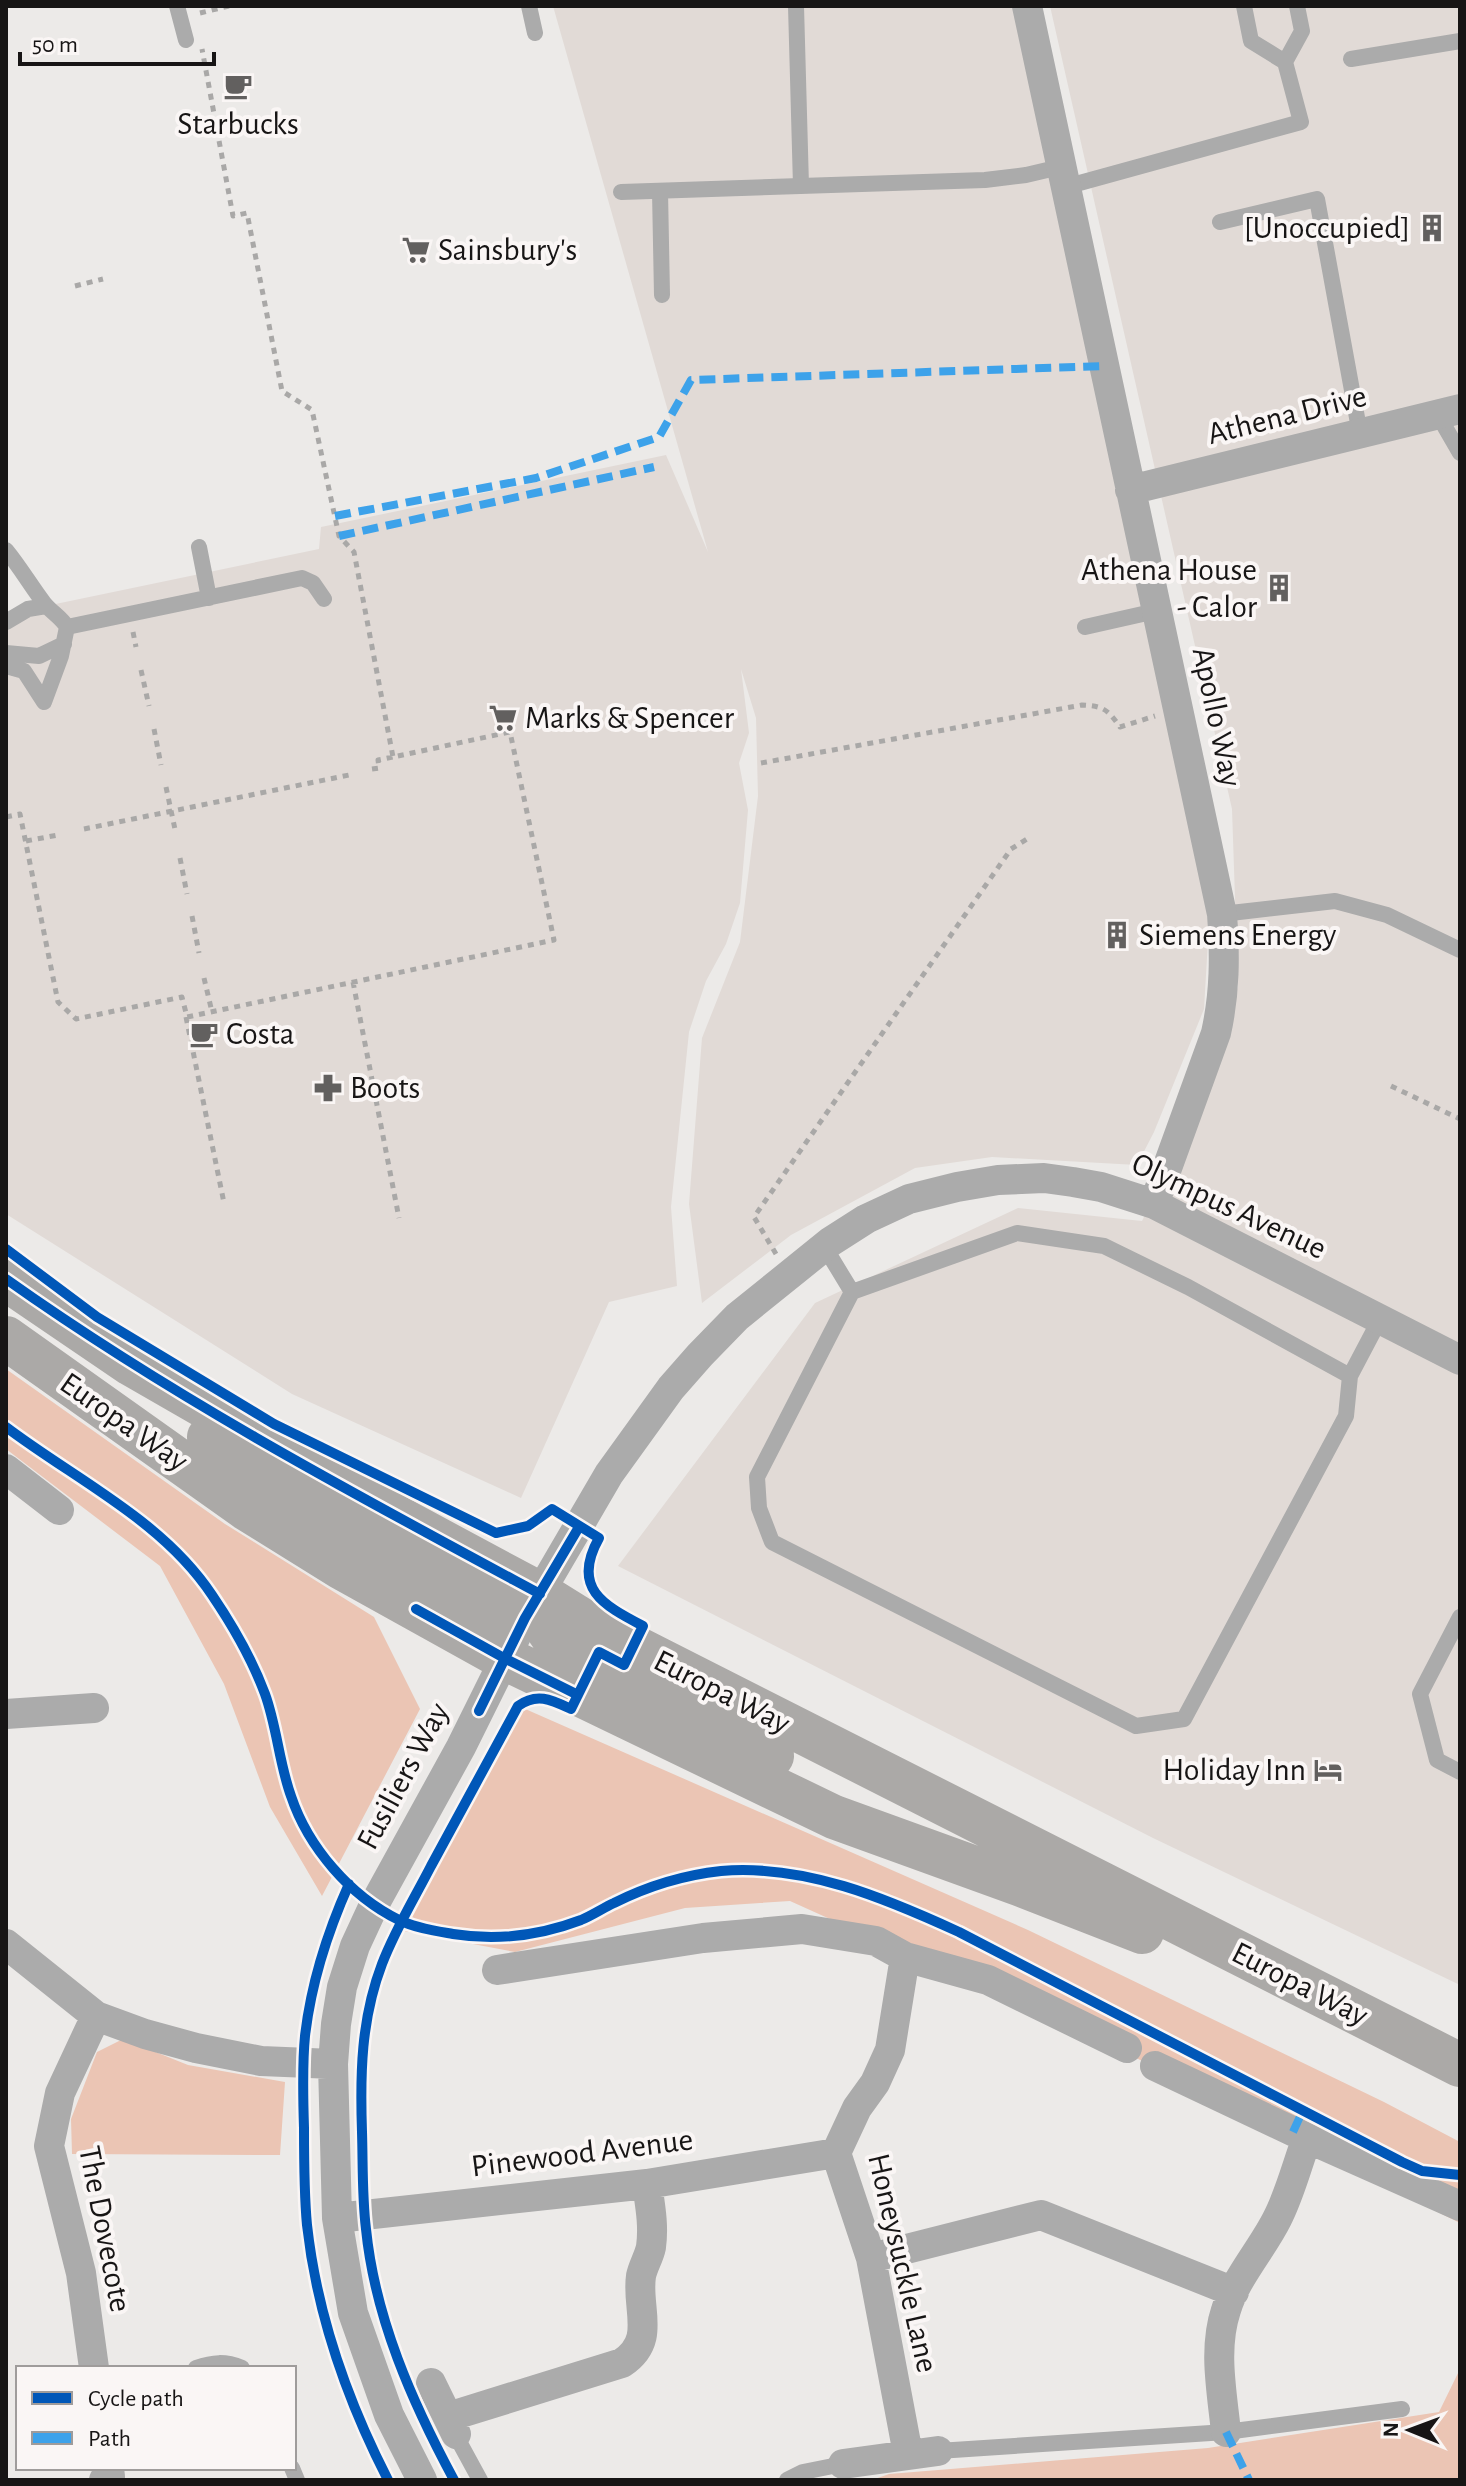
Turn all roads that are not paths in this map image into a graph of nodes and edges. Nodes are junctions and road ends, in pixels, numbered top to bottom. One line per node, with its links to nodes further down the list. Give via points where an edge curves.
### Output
1 (177, 6): 8 (lane)
2 (529, 6): 7 (lane)
3 (796, 6): 13 (lane)
4 (1027, 6): 12 (street, Apollo Way)
5 (1244, 6): 11 (lane, via 1251,41)
6 (1297, 6): 11 (lane, via 1302,31)
7 (535, 33)
8 (193, 37)
9 (1460, 41): 10 (lane)
10 (1351, 59)
11 (1285, 62): 12 (lane, via 1301,122)
12 (1063, 177): 13 (lane); 21 (street, Apollo Way)
13 (801, 186): 14 (lane)
14 (660, 191): 15 (lane); 17 (lane)
15 (621, 192)
16 (1220, 222): 19 (lane, via 1317,199)
17 (662, 295)
18 (1449, 412): 19 (street, Athena Drive); 20 (lane)
19 (1360, 434): 21 (street, Athena Drive)
20 (1460, 453)
21 (1130, 490): 27 (street, Apollo Way)
22 (199, 547): 24 (lane)
23 (6, 550): 26 (lane)
24 (209, 598): 25 (lane, via 302,578); 30 (lane)
25 (324, 599)
26 (46, 606): 28 (lane); 30 (lane, via 61,617)
27 (1156, 611): 29 (lane); 33 (street, Apollo Way)
28 (6, 622)
29 (1085, 627)
30 (66, 636): 31 (lane, via 39,656); 32 (lane, via 44,702 24,671)
31 (6, 653)
32 (6, 666)
33 (1222, 914): 34 (lane, via 1335,901 1387,915); 35 (street, Apollo Way, via 1225,977 1219,1019)
34 (1460, 950)
35 (1154, 1204): 36 (street, Olympus Avenue, via 1073,1182 998,1180 909,1199); 39 (street, Olympus Avenue)
36 (824, 1246): 38 (lane); 46 (street, Olympus Avenue, via 737,1317 671,1388 609,1474)
37 (6, 1279): 42 (highway, Europa Way)
38 (852, 1292): 43 (lane, via 1017,1233 1104,1246); 43 (lane, via 757,1477 759,1508 772,1542 1136,1726 1184,1719 1346,1416)
39 (1380, 1319): 41 (street, Olympus Avenue); 43 (lane)
40 (6, 1338): 49 (highway, Europa Way, via 247,1509)
41 (1460, 1360)
42 (131, 1364): 46 (highway, Europa Way, via 402,1520); 49 (highway, via 186,1419 270,1482 489,1606 505,1626)
43 (1350, 1376)
44 (6, 1469): 45 (street)
45 (59, 1510)
46 (533, 1606): 49 (street, Fusiliers Way); 53 (highway, via 554,1640 577,1659 906,1820); 61 (highway, Europa Way, via 585,1622)
47 (1460, 1617): 48 (lane)
48 (1456, 1637): 52 (lane, via 1420,1694 1437,1760)
49 (504, 1658): 53 (highway, Europa Way, via 834,1817); 59 (street, Fusiliers Way, via 355,1946 342,1987)
50 (94, 1708): 51 (street)
51 (6, 1714)
52 (1460, 1772)
53 (1019, 1884): 61 (highway, Europa Way, via 1286,1989)
54 (6, 1944): 57 (street)
55 (905, 1957): 56 (street, via 876,1941 802,1929 703,1938); 58 (street, via 988,1980); 63 (street, Honeysuckle Lane, via 890,2050)
56 (497, 1970)
57 (96, 2016): 59 (street, via 196,2048 261,2061); 69 (street, The Dovecote, via 60,2093 49,2146 81,2273)
58 (1127, 2048)
59 (333, 2064): 66 (street, Fusiliers Way)
60 (1155, 2066): 62 (street)
61 (1460, 2067)
62 (1307, 2138): 65 (street); 68 (street, via 1279,2216)
63 (836, 2153): 64 (street, Pinewood Avenue); 67 (street, Honeysuckle Lane)
64 (647, 2184): 66 (street, Pinewood Avenue); 74 (street, via 652,2237 641,2277 642,2339 634,2355)
65 (1460, 2206)
66 (337, 2218): 78 (street, Fusiliers Way, via 353,2313 369,2364)
67 (871, 2258): 68 (street, via 1041,2215); 76 (street, Honeysuckle Lane)
68 (1234, 2292): 75 (street, via 1220,2338)
69 (94, 2366)
70 (201, 2366): 71 (lane)
71 (237, 2366)
72 (431, 2383): 74 (street)
73 (1402, 2409): 75 (lane)
74 (452, 2426): 79 (lane)
75 (1226, 2432): 76 (lane)
76 (923, 2453): 77 (street)
77 (843, 2464): 80 (lane)
78 (422, 2480)
79 (480, 2480)
80 (787, 2480)

